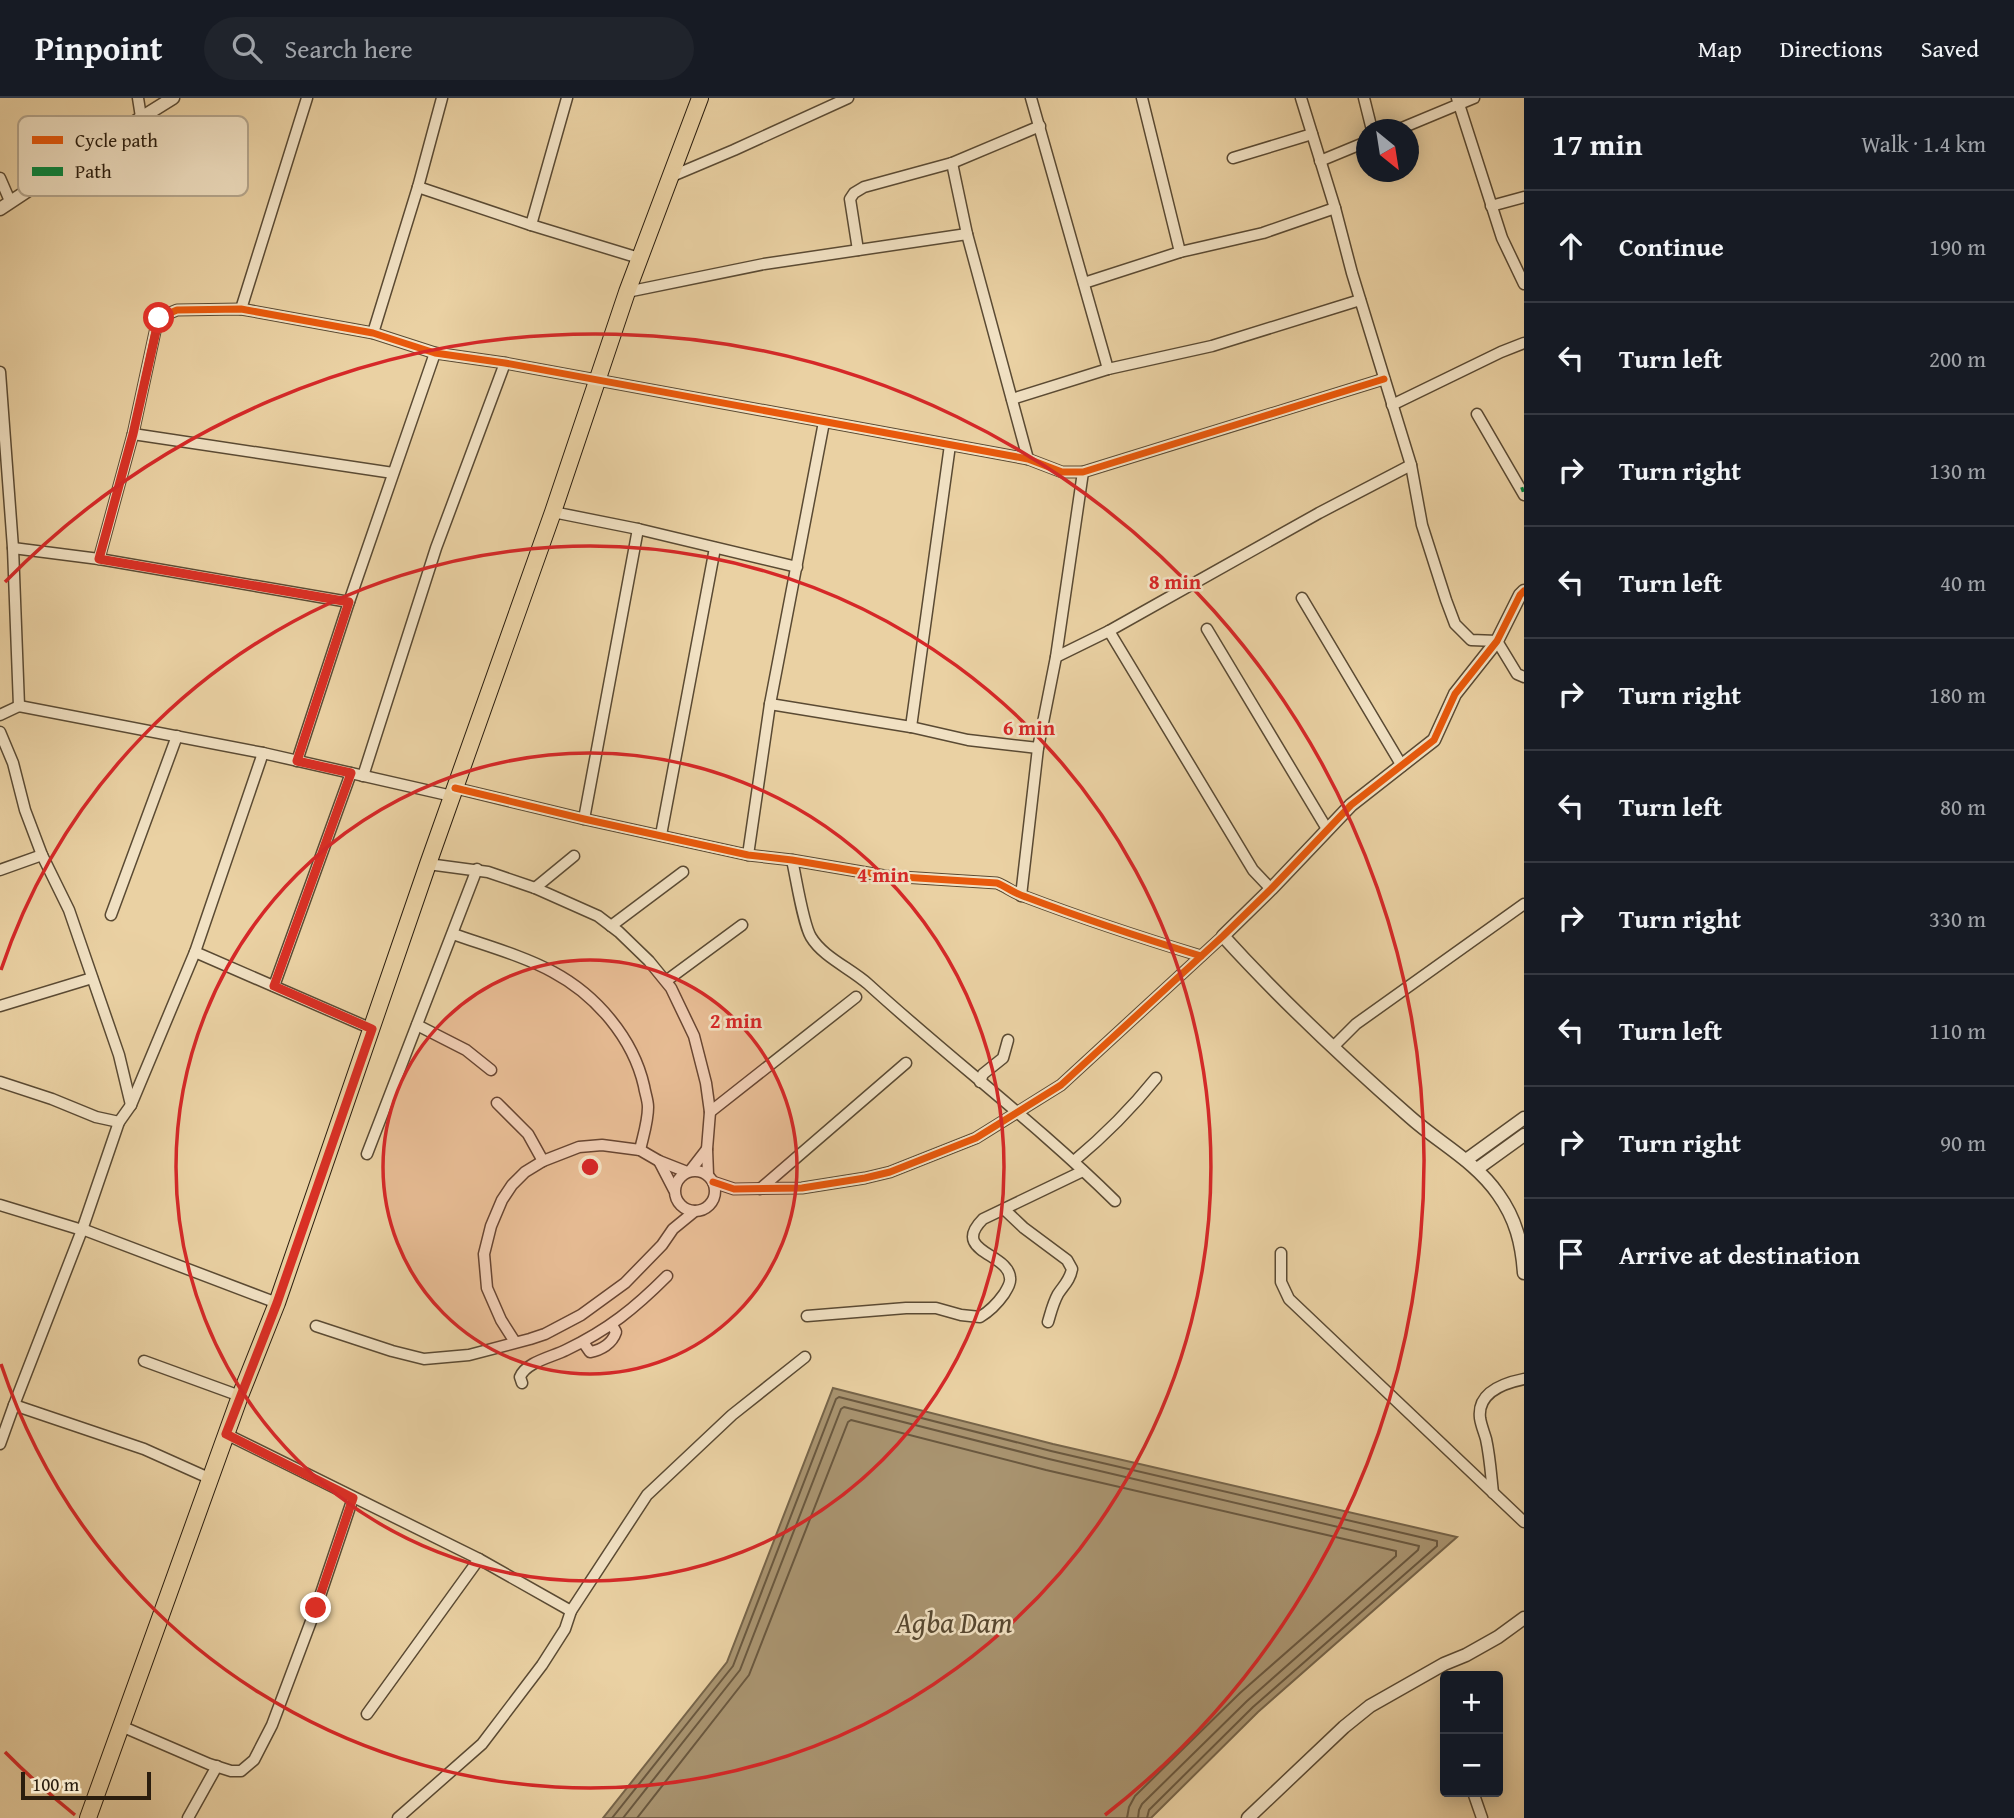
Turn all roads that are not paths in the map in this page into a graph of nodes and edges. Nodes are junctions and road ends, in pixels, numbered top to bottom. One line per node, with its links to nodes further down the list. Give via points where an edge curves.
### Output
1 (138, 98): 14 (street)
2 (173, 98): 15 (street)
3 (307, 98): 40 (street)
4 (442, 98): 26 (street)
5 (567, 98): 31 (street)
6 (700, 98): 24 (main road)
7 (848, 98): 24 (street)
8 (1031, 98): 18 (street)
9 (1142, 98): 34 (street)
10 (1301, 98): 19 (street)
11 (1364, 98): 16 (street)
12 (1474, 98): 13 (street)
13 (1458, 101): 17 (street); 29 (street)
14 (141, 116)
15 (143, 116)
16 (1369, 119)
17 (1419, 120)
18 (1040, 126): 23 (street); 36 (street)
19 (1312, 134): 21 (street); 22 (street)
20 (1356, 146): 22 (street)
21 (1233, 158)
22 (1320, 161): 30 (street)
23 (952, 163): 32 (street); 33 (street, via 854,193 849,199)
24 (670, 177): 35 (main road)
25 (0, 178): 28 (street)
26 (418, 187): 31 (street); 41 (street)
27 (1524, 197): 29 (street)
28 (5, 205)
29 (1491, 206): 37 (street)
30 (1335, 208): 34 (street, via 1263,233); 39 (street)
31 (531, 225): 35 (street)
32 (967, 234): 33 (street); 49 (street)
33 (858, 250): 38 (street)
34 (1180, 253): 36 (street)
35 (639, 258): 38 (main road)
36 (1084, 283): 45 (street)
37 (1524, 284)
38 (627, 292): 48 (main road)
39 (1360, 300): 45 (street, via 1212,346); 47 (street)
40 (241, 309): 41 (street); 53 (street, via 177,310 159,318)
41 (373, 333): 43 (street)
42 (1524, 343): 50 (street)
43 (435, 353): 44 (street); 58 (street)
44 (505, 363): 48 (street); 85 (street, via 436,548)
45 (1108, 369): 49 (street)
46 (0, 372): 62 (street)
47 (1384, 379): 50 (street); 57 (street)
48 (597, 380): 52 (street); 60 (main road)
49 (1012, 399): 55 (street)
50 (1392, 405): 56 (street)
51 (1477, 414): 59 (street)
52 (824, 422): 54 (street); 65 (street)
53 (133, 434): 58 (street); 64 (street)
54 (950, 445): 55 (street); 77 (street)
55 (1028, 459): 57 (street, via 1062,471)
56 (1411, 465): 70 (street); 71 (street, via 1422,525 1455,624 1471,640)
57 (1083, 472): 72 (street)
58 (394, 473): 68 (street)
59 (1523, 492)
60 (553, 512): 61 (street); 86 (main road)
61 (638, 529): 63 (street); 87 (street)
62 (13, 548): 64 (street); 75 (street)
63 (715, 548): 65 (street); 89 (street)
64 (99, 559): 68 (street)
65 (797, 566): 74 (street)
66 (1524, 591): 71 (street)
67 (1302, 598): 83 (street)
68 (349, 602): 82 (street)
69 (1207, 629): 88 (street)
70 (1109, 631): 72 (street); 99 (street, via 1253,870)
71 (1497, 641): 73 (street, via 1517,674); 83 (street, via 1455,694 1435,738)
72 (1056, 657): 80 (street)
73 (1524, 677)
74 (770, 704): 77 (street); 91 (street)
75 (19, 706): 76 (street); 79 (street)
76 (0, 715)
77 (911, 727): 80 (street, via 968,740)
78 (0, 732): 90 (street)
79 (177, 736): 81 (street); 102 (street)
80 (1038, 748): 100 (street)
81 (263, 753): 82 (street); 107 (street)
82 (297, 761): 84 (street)
83 (1402, 766): 88 (street)
84 (351, 773): 85 (street); 111 (street)
85 (363, 776): 86 (street)
86 (454, 792): 87 (street); 94 (main road)
87 (584, 819): 89 (street)
88 (1327, 829): 99 (street)
89 (661, 835): 91 (street)
90 (43, 855): 96 (street); 109 (street, via 69,910)
91 (748, 855): 93 (street)
92 (574, 856): 98 (street)
93 (792, 860): 100 (street, via 886,876 997,883); 122 (street, via 808,932 815,943)
94 (428, 864): 95 (street); 115 (main road)
95 (477, 869): 98 (street); 105 (street)
96 (0, 870)
97 (683, 872): 104 (street)
98 (535, 888): 104 (street)
99 (1271, 889): 106 (street)
100 (1021, 896): 108 (street)
101 (1524, 904): 117 (street, via 1356,1024)
102 (111, 915)
103 (742, 925): 110 (street)
104 (611, 926): 110 (street)
105 (453, 933): 114 (street); 131 (street, via 573,984 625,1038 640,1067 648,1105)
106 (1223, 936): 108 (street); 117 (street)
107 (195, 952): 111 (street); 124 (street)
108 (1201, 957): 126 (street, via 1060,1085)
109 (92, 978): 113 (street); 124 (street)
110 (666, 981): 125 (street, via 694,1036)
111 (274, 986): 115 (street)
112 (856, 997): 125 (street)
113 (0, 1006)
114 (417, 1025): 119 (street, via 466,1050); 132 (street)
115 (372, 1029): 155 (main road)
116 (1008, 1040): 122 (street, via 1003,1058)
117 (1333, 1047): 133 (street, via 1419,1126)
118 (906, 1063): 142 (street)
119 (491, 1070)
120 (1156, 1079): 136 (street)
121 (0, 1082): 128 (street, via 96,1118)
122 (980, 1082): 126 (street)
123 (497, 1103): 134 (street, via 528,1134)
124 (131, 1105): 128 (street)
125 (710, 1112): 130 (street)
126 (1017, 1114): 136 (street); 142 (street, via 976,1138 890,1172 802,1188)
127 (1524, 1118): 133 (street)
128 (119, 1122): 151 (street)
129 (1524, 1135): 137 (street)
130 (707, 1149): 138 (street); 140 (street)
131 (640, 1150): 134 (street, via 579,1147); 135 (street)
132 (367, 1154)
133 (1466, 1160): 137 (street)
134 (543, 1161): 162 (street, via 525,1172 502,1200 484,1254 487,1288)
135 (659, 1161): 138 (street); 143 (street)
136 (1074, 1161): 139 (street)
137 (1477, 1169): 153 (street, via 1517,1227)
138 (688, 1171): 140 (street); 143 (street, via 679,1177)
139 (1083, 1171): 145 (street); 148 (street)
140 (711, 1178): 141 (street); 144 (street)
141 (733, 1189): 142 (street); 144 (street)
142 (760, 1189)
143 (674, 1190): 146 (street)
144 (714, 1198): 149 (street)
145 (1115, 1201)
146 (678, 1203): 149 (street); 150 (street)
147 (0, 1205): 151 (street)
148 (1004, 1209): 157 (street, via 983,1219 972,1234 974,1242 1010,1276 1004,1293 980,1317 936,1308); 158 (street, via 1072,1269)
149 (695, 1211): 150 (street)
150 (673, 1229): 156 (street, via 625,1283)
151 (82, 1230): 155 (street); 169 (street)
152 (1281, 1253): 173 (street, via 1281,1282 1289,1298)
153 (1524, 1273)
154 (667, 1276): 159 (street)
155 (277, 1303): 168 (main road)
156 (581, 1315): 161 (street); 162 (street, via 545,1334)
157 (807, 1316)
158 (1048, 1322)
159 (612, 1325): 161 (street); 163 (street, via 614,1337 600,1350 590,1352)
160 (316, 1326): 162 (street, via 424,1359 469,1355)
161 (596, 1334): 163 (street)
162 (516, 1342)
163 (583, 1342): 167 (street, via 527,1367 520,1377)
164 (806, 1357): 177 (street, via 732,1415 647,1495)
165 (144, 1361): 168 (street)
166 (1524, 1379): 173 (street, via 1496,1388 1480,1407)
167 (522, 1383)
168 (240, 1396): 170 (main road)
169 (14, 1405): 171 (street); 172 (street, via 145,1449)
170 (226, 1434): 172 (main road); 174 (street)
171 (0, 1444)
172 (211, 1479): 181 (main road)
173 (1493, 1493): 175 (street)
174 (353, 1498): 176 (street); 182 (street, via 272,1725 254,1760 241,1771)
175 (1524, 1522)
176 (479, 1559): 177 (street); 180 (street)
177 (571, 1611): 186 (street, via 542,1665 482,1744)
178 (1524, 1618): 179 (street)
179 (1445, 1670): 187 (street, via 1363,1711)
180 (367, 1714)
181 (121, 1726): 182 (street); 184 (main road)
182 (217, 1766): 185 (street)
183 (1475, 1797): 188 (street)
184 (88, 1818)
185 (188, 1818)
186 (398, 1818)
187 (1248, 1818)
188 (1482, 1818)

